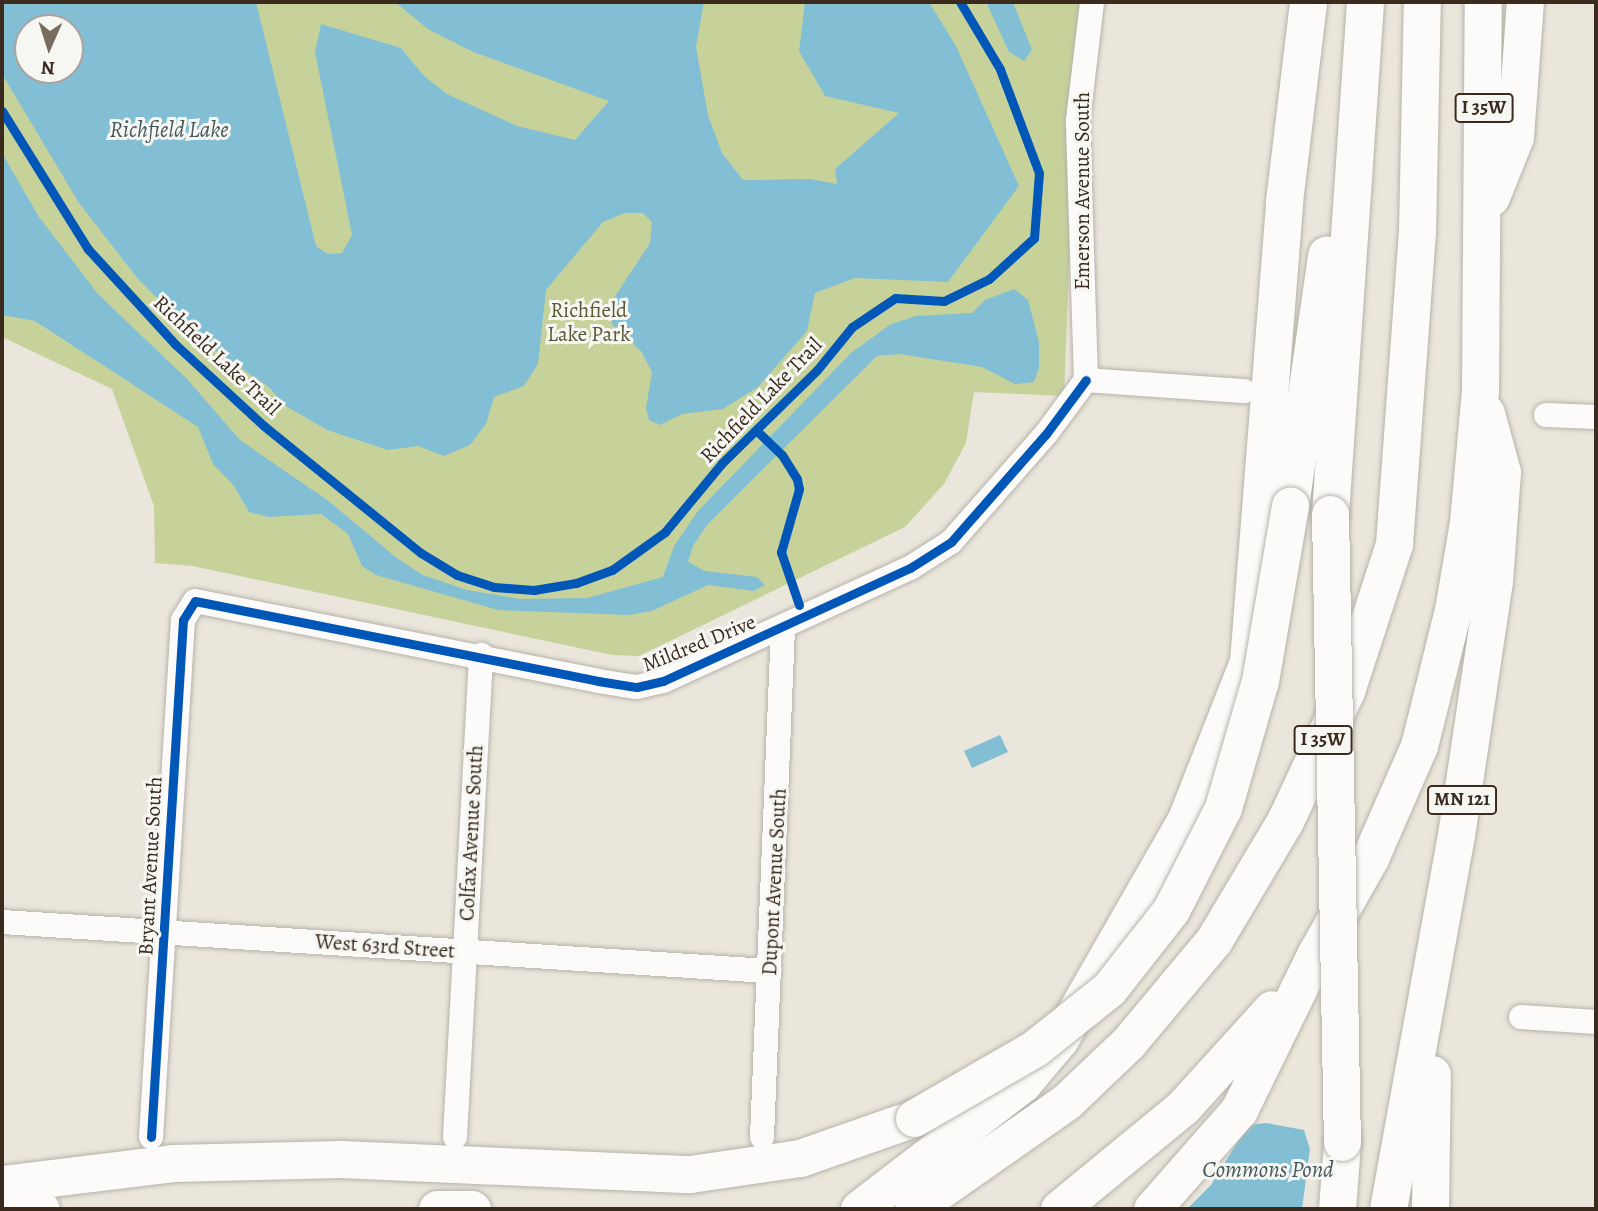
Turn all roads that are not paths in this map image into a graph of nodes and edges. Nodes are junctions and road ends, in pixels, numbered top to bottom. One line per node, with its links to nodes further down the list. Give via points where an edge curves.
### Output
1 (1093, 2): 10 (street, Emerson Avenue South, via 1077,120)
2 (1295, 2): 8 (highway)
3 (1308, 2): 8 (highway)
4 (1364, 2): 28 (highway, bridge, via 1260,681 1223,808 1171,910 1109,989 1035,1048 914,1118 800,1158 690,1174); 38 (highway, bridge, via 1330,514 1342,1142)
5 (1422, 2): 35 (highway, I 35W, via 1417,232 1394,544 1346,691 1285,821 1214,940 1128,1043 1066,1102)
6 (1483, 2): 9 (highway, I 35W)
7 (1525, 2): 9 (highway, via 1515,137)
8 (1298, 62): 34 (highway, via 1248,662 1186,819 1060,1039 1023,1083)
9 (1484, 214): 11 (highway, I 35W)
10 (1086, 380): 12 (street); 16 (street, Mildred Drive, via 951,542 910,568)
11 (1480, 390): 18 (highway, MN 121, via 1502,472 1494,581); 22 (highway, I 35W, via 1468,522 1453,610 1419,746 1370,858)
12 (1245, 391)
13 (1546, 415): 14 (street)
14 (1596, 418)
15 (195, 601): 17 (street, Mildred Drive); 20 (street, Bryant Avenue South, via 183,620)
16 (783, 628): 17 (street, Mildred Drive, via 663,681 637,687); 23 (street, Dupont Avenue South)
17 (481, 655): 21 (street, Colfax Avenue South)
18 (1456, 835): 39 (highway, MN 121); 40 (highway, via 1434,1033)
19 (2, 922): 20 (street, West 63rd Street)
20 (164, 931): 21 (street, West 63rd Street); 28 (street, Bryant Avenue South)
21 (464, 951): 23 (street, West 63rd Street); 26 (street, Colfax Avenue South)
22 (1315, 954): 36 (highway, I 35W, via 1245,1044 1182,1107); 37 (highway, via 1239,1110)
23 (769, 971): 27 (street, Dupont Avenue South)
24 (1521, 1017): 25 (street)
25 (1596, 1022)
26 (455, 1137)
27 (762, 1137)
28 (162, 1150): 29 (highway)
29 (2, 1184)
30 (2, 1204): 31 (highway)
31 (41, 1209)
32 (437, 1209): 33 (highway)
33 (472, 1209)
34 (859, 1209)
35 (913, 1209)
36 (1059, 1209)
37 (1152, 1209)
38 (1337, 1209)
39 (1388, 1209)
40 (1430, 1209)

